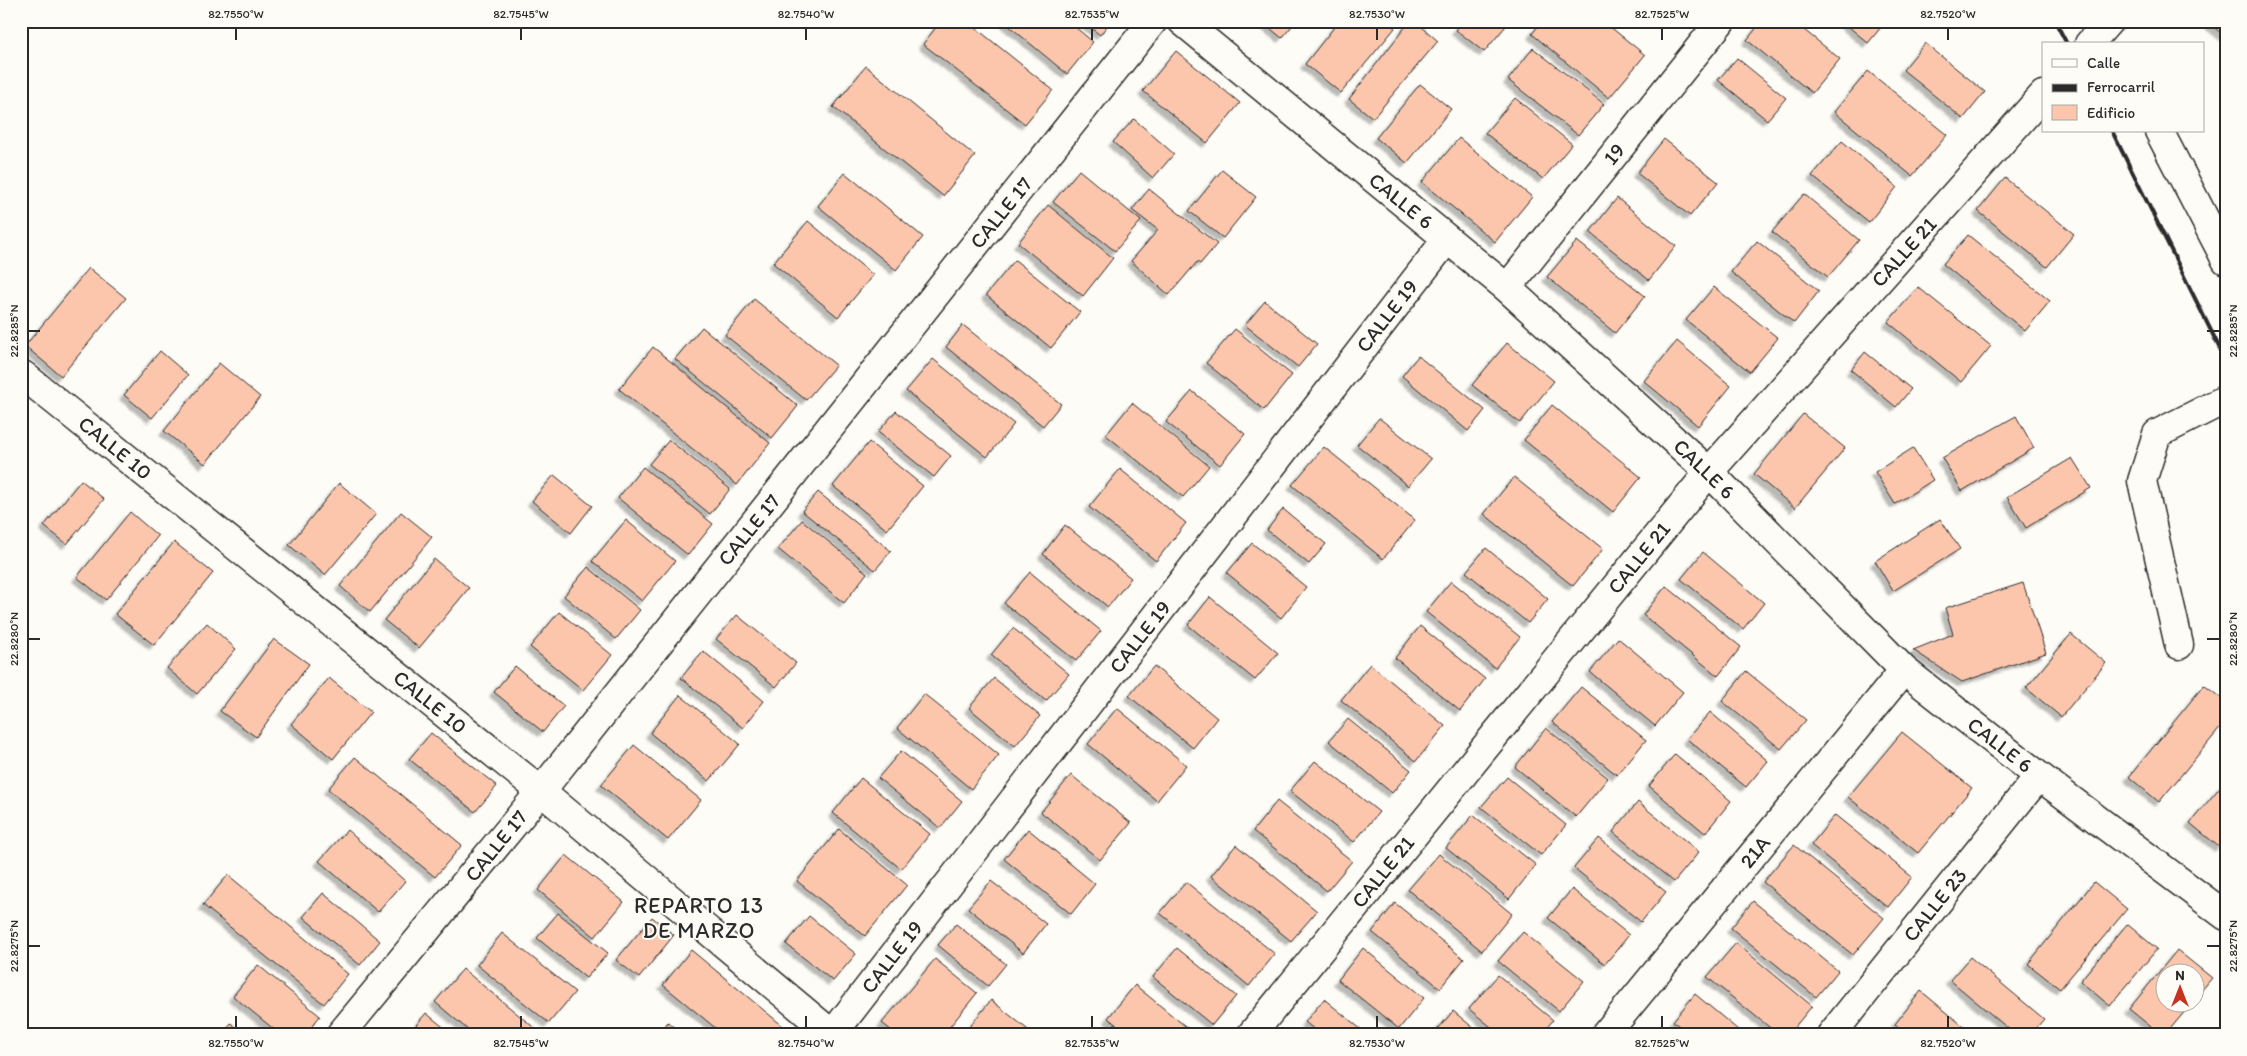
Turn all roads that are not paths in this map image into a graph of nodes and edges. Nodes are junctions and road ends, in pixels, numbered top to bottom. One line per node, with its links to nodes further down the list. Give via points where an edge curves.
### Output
1 (1154, 21): 15 (street, CALLE 17)
2 (1182, 21): 6 (street, CALLE 6)
3 (1721, 21): 8 (street, 19)
4 (2042, 96): 11 (street, CALLE 21)
5 (2160, 132): 7 (street)
6 (1447, 239): 8 (street, CALLE 6); 18 (street, CALLE 19)
7 (2226, 260)
8 (1506, 288): 11 (street, CALLE 6)
9 (23, 374): 15 (street, CALLE 10)
10 (2226, 399): 12 (street, via 2157,434 2142,481)
11 (1709, 472): 13 (street, CALLE 6); 19 (street, CALLE 21)
12 (2179, 645)
13 (1904, 670): 14 (street, CALLE 6); 20 (street, 21A)
14 (2039, 776): 16 (street, CALLE 6); 21 (street, CALLE 23)
15 (540, 791): 17 (street, CALLE 17); 18 (street, CALLE 10)
16 (2226, 916)
17 (340, 1035)
18 (833, 1035)
19 (1251, 1035)
20 (1605, 1035)
21 (1831, 1035)

